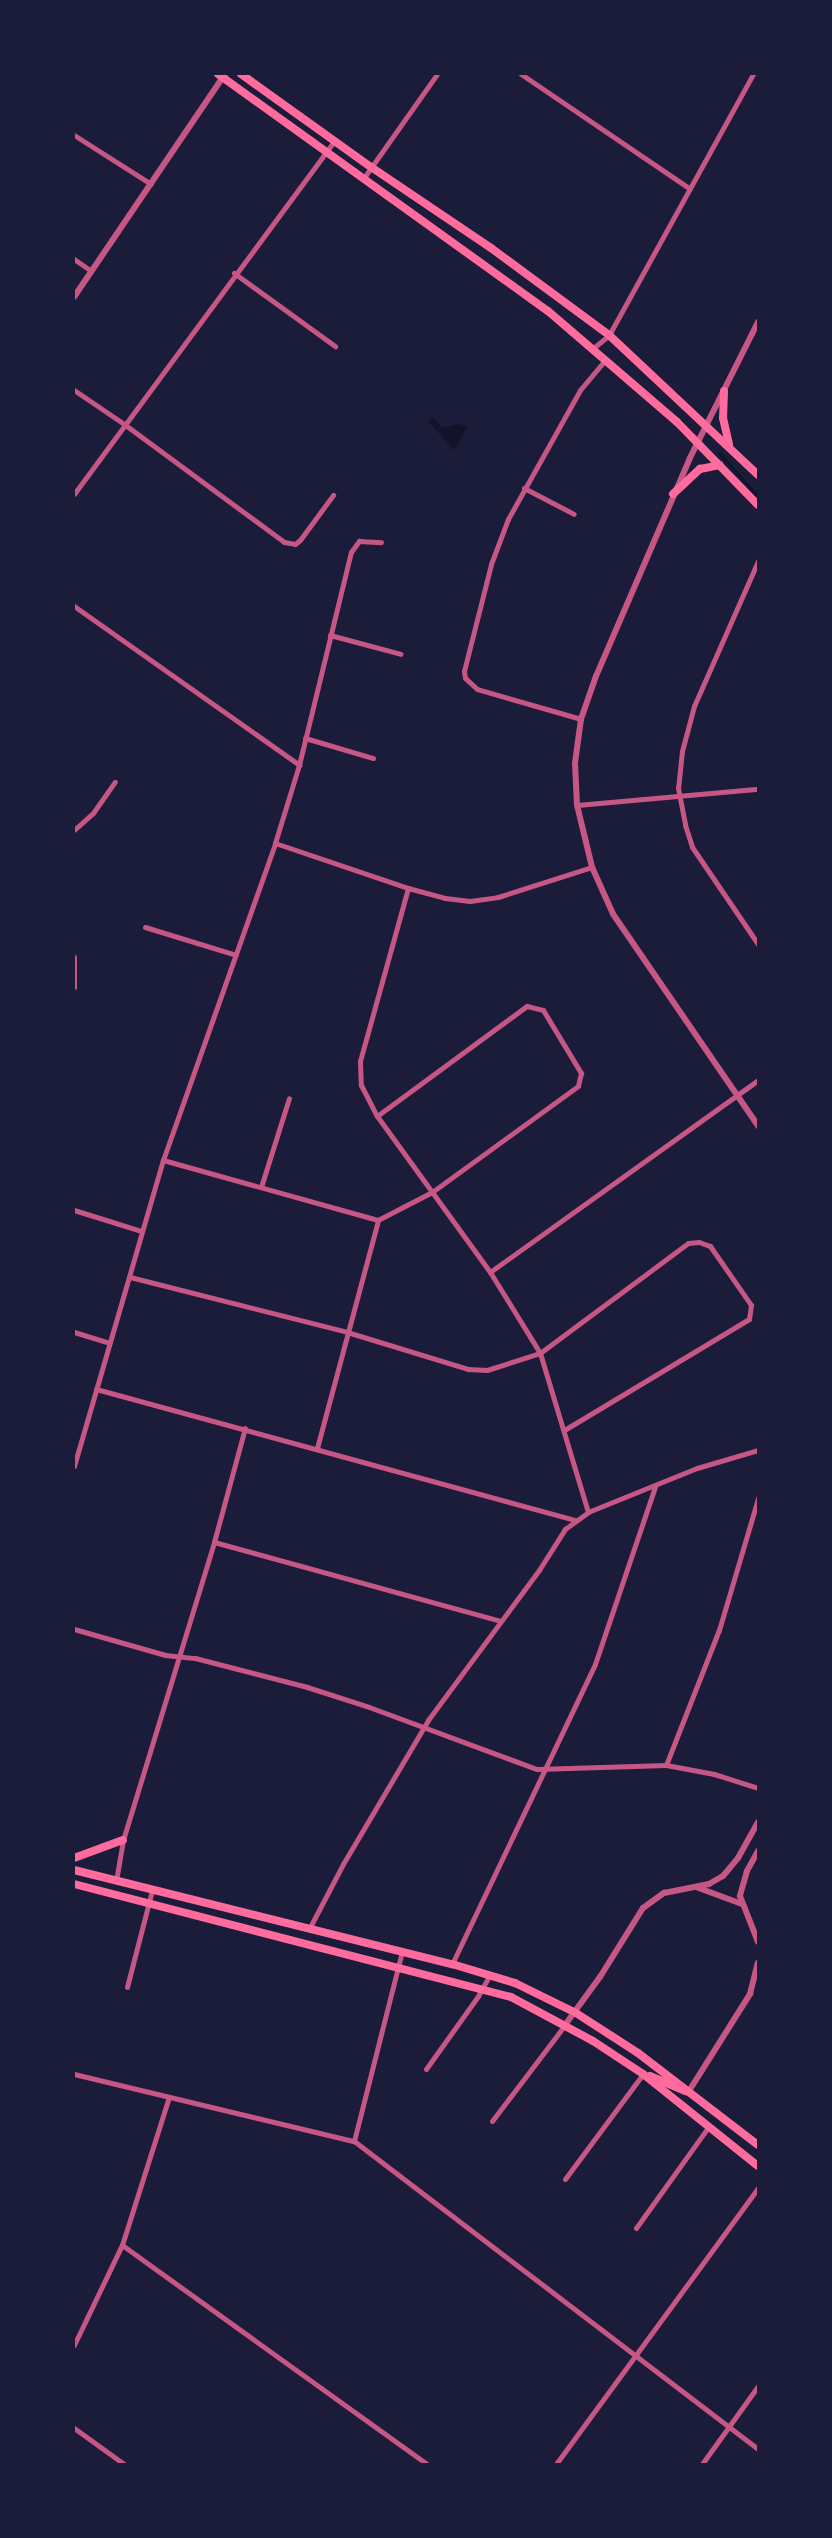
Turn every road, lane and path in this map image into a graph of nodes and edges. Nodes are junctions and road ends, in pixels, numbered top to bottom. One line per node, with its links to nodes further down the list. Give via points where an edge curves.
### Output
1 (241, 74): 7 (main road)
2 (438, 74): 9 (street)
3 (521, 74): 12 (street)
4 (753, 74): 12 (street)
5 (222, 75): 8 (main road); 11 (street)
6 (74, 135): 11 (street)
7 (334, 141): 8 (street); 9 (main road)
8 (325, 152): 10 (main road); 15 (street)
9 (371, 167): 10 (street); 18 (main road, via 491,248)
10 (363, 179): 20 (main road, via 548,311)
11 (151, 184): 14 (street)
12 (690, 189): 18 (street)
13 (74, 259): 14 (street)
14 (91, 271): 16 (street)
15 (234, 273): 19 (street); 24 (street)
16 (74, 297)
17 (759, 322): 23 (street)
18 (609, 335): 20 (street); 25 (main road)
19 (335, 346)
20 (592, 349): 21 (main road)
21 (605, 360): 26 (main road); 30 (street, via 580,390)
22 (74, 390): 24 (street)
23 (724, 391): 25 (street); 27 (main road, via 723,418)
24 (124, 424): 31 (street); 33 (street, via 284,542 295,544 300,540)
25 (707, 425): 26 (street); 27 (main road)
26 (697, 442): 28 (main road); 32 (street)
27 (729, 446): 29 (main road)
28 (720, 465): 32 (main road, via 700,470); 34 (main road)
29 (759, 476)
30 (524, 488): 35 (street); 41 (street, via 491,564 465,678 477,689)
31 (74, 494)
32 (674, 494): 41 (street)
33 (333, 495)
34 (759, 505)
35 (574, 514)
36 (381, 542): 39 (street, via 359,541 351,552)
37 (759, 561): 47 (street, via 694,706 682,751)
38 (74, 606): 44 (street)
39 (330, 635): 40 (street); 42 (street)
40 (401, 654)
41 (581, 719): 48 (street, via 575,763)
42 (305, 738): 43 (street); 44 (street)
43 (374, 758)
44 (299, 765): 50 (street)
45 (115, 782): 49 (street, via 93,813)
46 (759, 789): 47 (street)
47 (678, 798): 48 (street); 54 (street, via 693,847)
48 (577, 805): 51 (street)
49 (74, 830)
50 (275, 843): 52 (street); 55 (street)
51 (592, 867): 52 (street, via 498,897 470,901); 59 (street, via 621,928)
52 (408, 888): 61 (street, via 360,1061 361,1085)
53 (146, 927): 55 (street)
54 (759, 944)
55 (236, 955): 63 (street)
56 (74, 957): 57 (street)
57 (74, 987)
58 (759, 1080): 59 (street)
59 (738, 1095): 62 (street); 69 (street)
60 (289, 1098): 64 (street)
61 (377, 1116): 65 (street); 65 (street, via 523,1008 543,1010 579,1068 581,1082)
62 (759, 1126)
63 (163, 1160): 64 (street); 68 (street)
64 (261, 1188): 67 (street)
65 (432, 1192): 67 (street); 69 (street)
66 (74, 1210): 68 (street)
67 (378, 1220): 72 (street)
68 (141, 1231): 70 (street)
69 (490, 1272): 74 (street)
70 (130, 1277): 72 (street); 73 (street)
71 (74, 1332): 73 (street)
72 (347, 1332): 74 (street, via 477,1371); 78 (street)
73 (109, 1343): 75 (street)
74 (540, 1353): 77 (street); 77 (street, via 693,1242 710,1246 751,1305 752,1315 745,1323)
75 (96, 1389): 76 (street); 80 (street)
76 (245, 1428): 78 (street); 86 (street)
77 (564, 1430): 84 (street)
78 (317, 1448): 85 (street)
79 (759, 1450): 82 (street, via 697,1468)
80 (75, 1455): 81 (street)
81 (74, 1466)
82 (655, 1487): 84 (street); 92 (street, via 604,1642)
83 (759, 1498): 91 (street, via 719,1630)
84 (588, 1512): 85 (street)
85 (574, 1520): 87 (street)
86 (214, 1542): 87 (street); 89 (street)
87 (500, 1622): 90 (street)
88 (74, 1629): 89 (street)
89 (178, 1656): 90 (street, via 307,1688); 95 (street)
90 (423, 1728): 92 (street); 105 (street)
91 (666, 1765): 92 (street); 93 (street)
92 (545, 1770): 109 (street)
93 (759, 1788)
94 (759, 1822): 101 (street, via 723,1876)
95 (123, 1840): 97 (main road); 99 (street)
96 (759, 1851): 104 (street, via 742,1883)
97 (74, 1858)
98 (74, 1870): 99 (main road)
99 (116, 1881): 102 (main road)
100 (74, 1884): 103 (main road)
101 (696, 1887): 104 (street); 114 (street, via 664,1893 643,1908)
102 (152, 1890): 103 (street); 105 (main road)
103 (148, 1904): 110 (main road); 112 (street)
104 (742, 1904): 106 (street)
105 (309, 1929): 107 (main road)
106 (759, 1942)
107 (402, 1952): 109 (main road); 110 (street)
108 (759, 1963): 119 (street, via 750,1994)
109 (452, 1964): 111 (main road)
110 (398, 1968): 113 (main road); 123 (street)
111 (490, 1974): 113 (street); 114 (main road)
112 (127, 1987)
113 (483, 1989): 115 (main road, via 530,2006); 116 (street)
114 (576, 2013): 115 (street); 119 (main road)
115 (565, 2025): 118 (main road); 121 (street)
116 (426, 2069)
117 (74, 2074): 120 (street)
118 (643, 2074): 119 (main road); 122 (main road); 126 (street)
119 (689, 2091): 124 (main road)
120 (169, 2097): 123 (street); 129 (street)
121 (492, 2121)
122 (709, 2126): 125 (main road); 128 (street)
123 (354, 2141): 131 (street)
124 (759, 2145)
125 (759, 2166)
126 (565, 2179)
127 (759, 2188): 131 (street)
128 (636, 2228)
129 (122, 2246): 130 (street); 137 (street)
130 (74, 2345)
131 (635, 2353): 133 (street); 138 (street)
132 (759, 2386): 133 (street)
133 (729, 2426): 135 (street); 139 (street)
134 (74, 2428): 136 (street)
135 (759, 2449)
136 (124, 2464)
137 (427, 2464)
138 (556, 2464)
139 (702, 2464)

